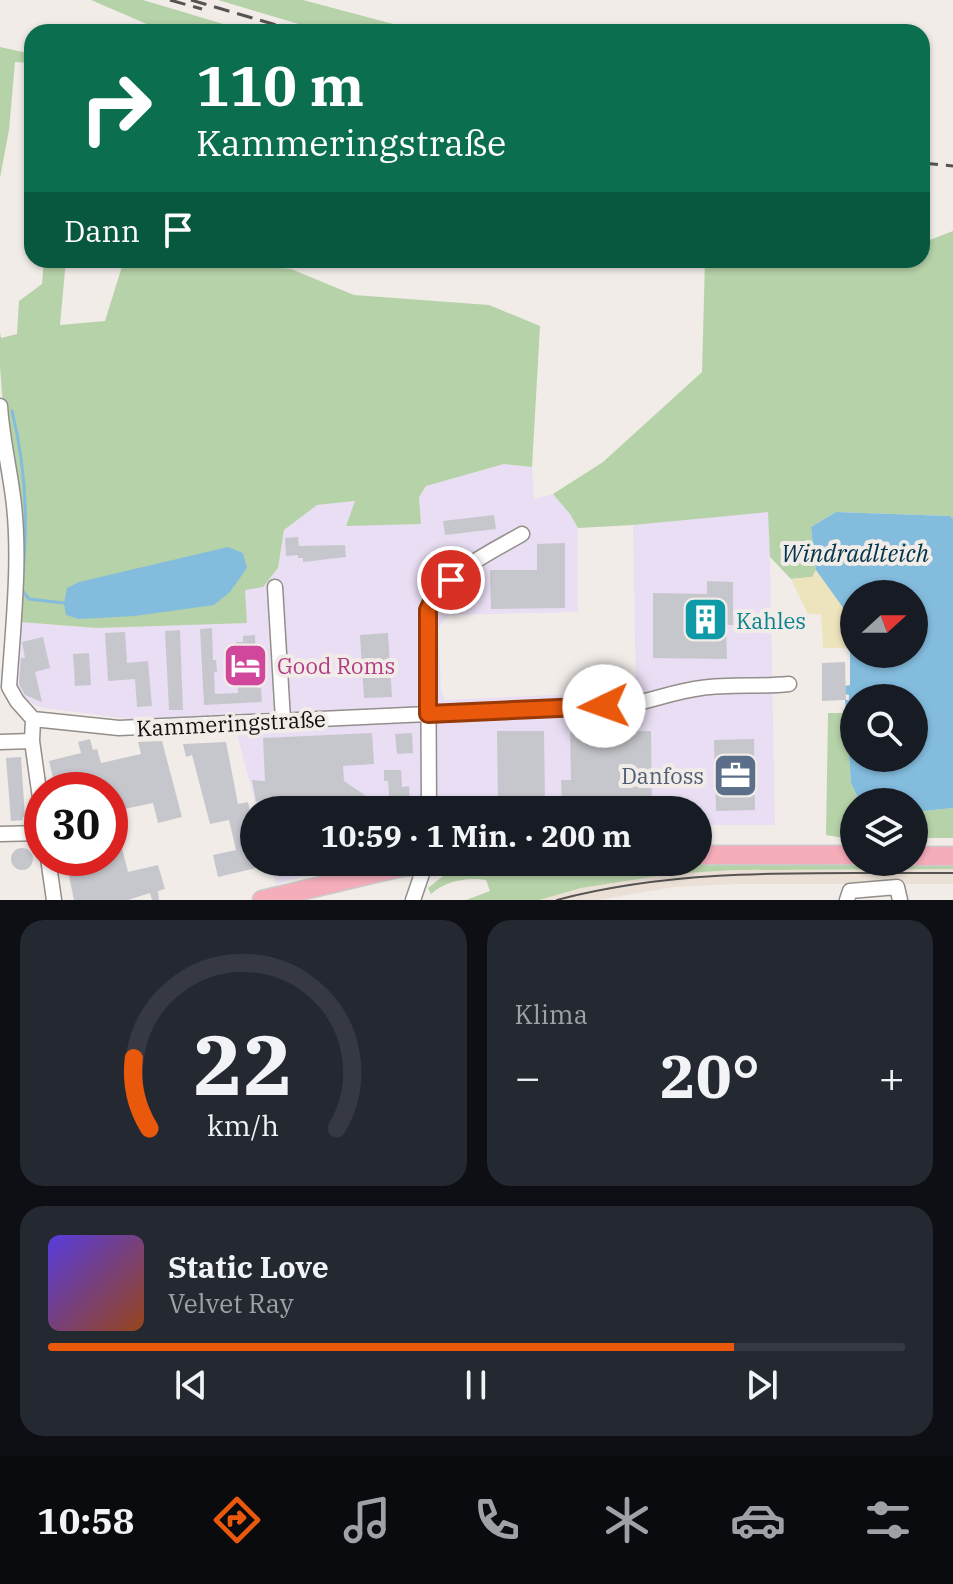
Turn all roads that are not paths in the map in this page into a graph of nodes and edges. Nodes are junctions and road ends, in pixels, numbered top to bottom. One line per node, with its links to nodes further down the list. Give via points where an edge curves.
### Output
1 (0, 406): 2 (street)
2 (1, 438): 3 (street)
3 (3, 470): 8 (street, via 13,498 9,687)
4 (522, 534): 7 (street, via 466,567 436,593 428,610)
5 (275, 587): 9 (street)
6 (789, 684): 7 (street, Kammeringstraße, via 704,687 627,705)
7 (428, 714): 9 (street, Kammeringstraße); 13 (street)
8 (33, 719): 9 (street, Kammeringstraße, via 119,728); 10 (street)
9 (283, 720)
10 (32, 741): 11 (street); 12 (street)
11 (0, 742)
12 (36, 772)
13 (429, 796)
14 (24, 833): 15 (street)
15 (0, 834)
16 (712, 855): 17 (main road)
17 (840, 855)
18 (928, 856): 19 (main road)
19 (953, 856)
20 (51, 876): 23 (street)
21 (368, 876): 24 (main road)
22 (424, 876): 25 (street)
23 (54, 900)
24 (262, 900)
25 (413, 900)
26 (847, 900): 27 (street, via 850,891 897,887)
27 (900, 900)

